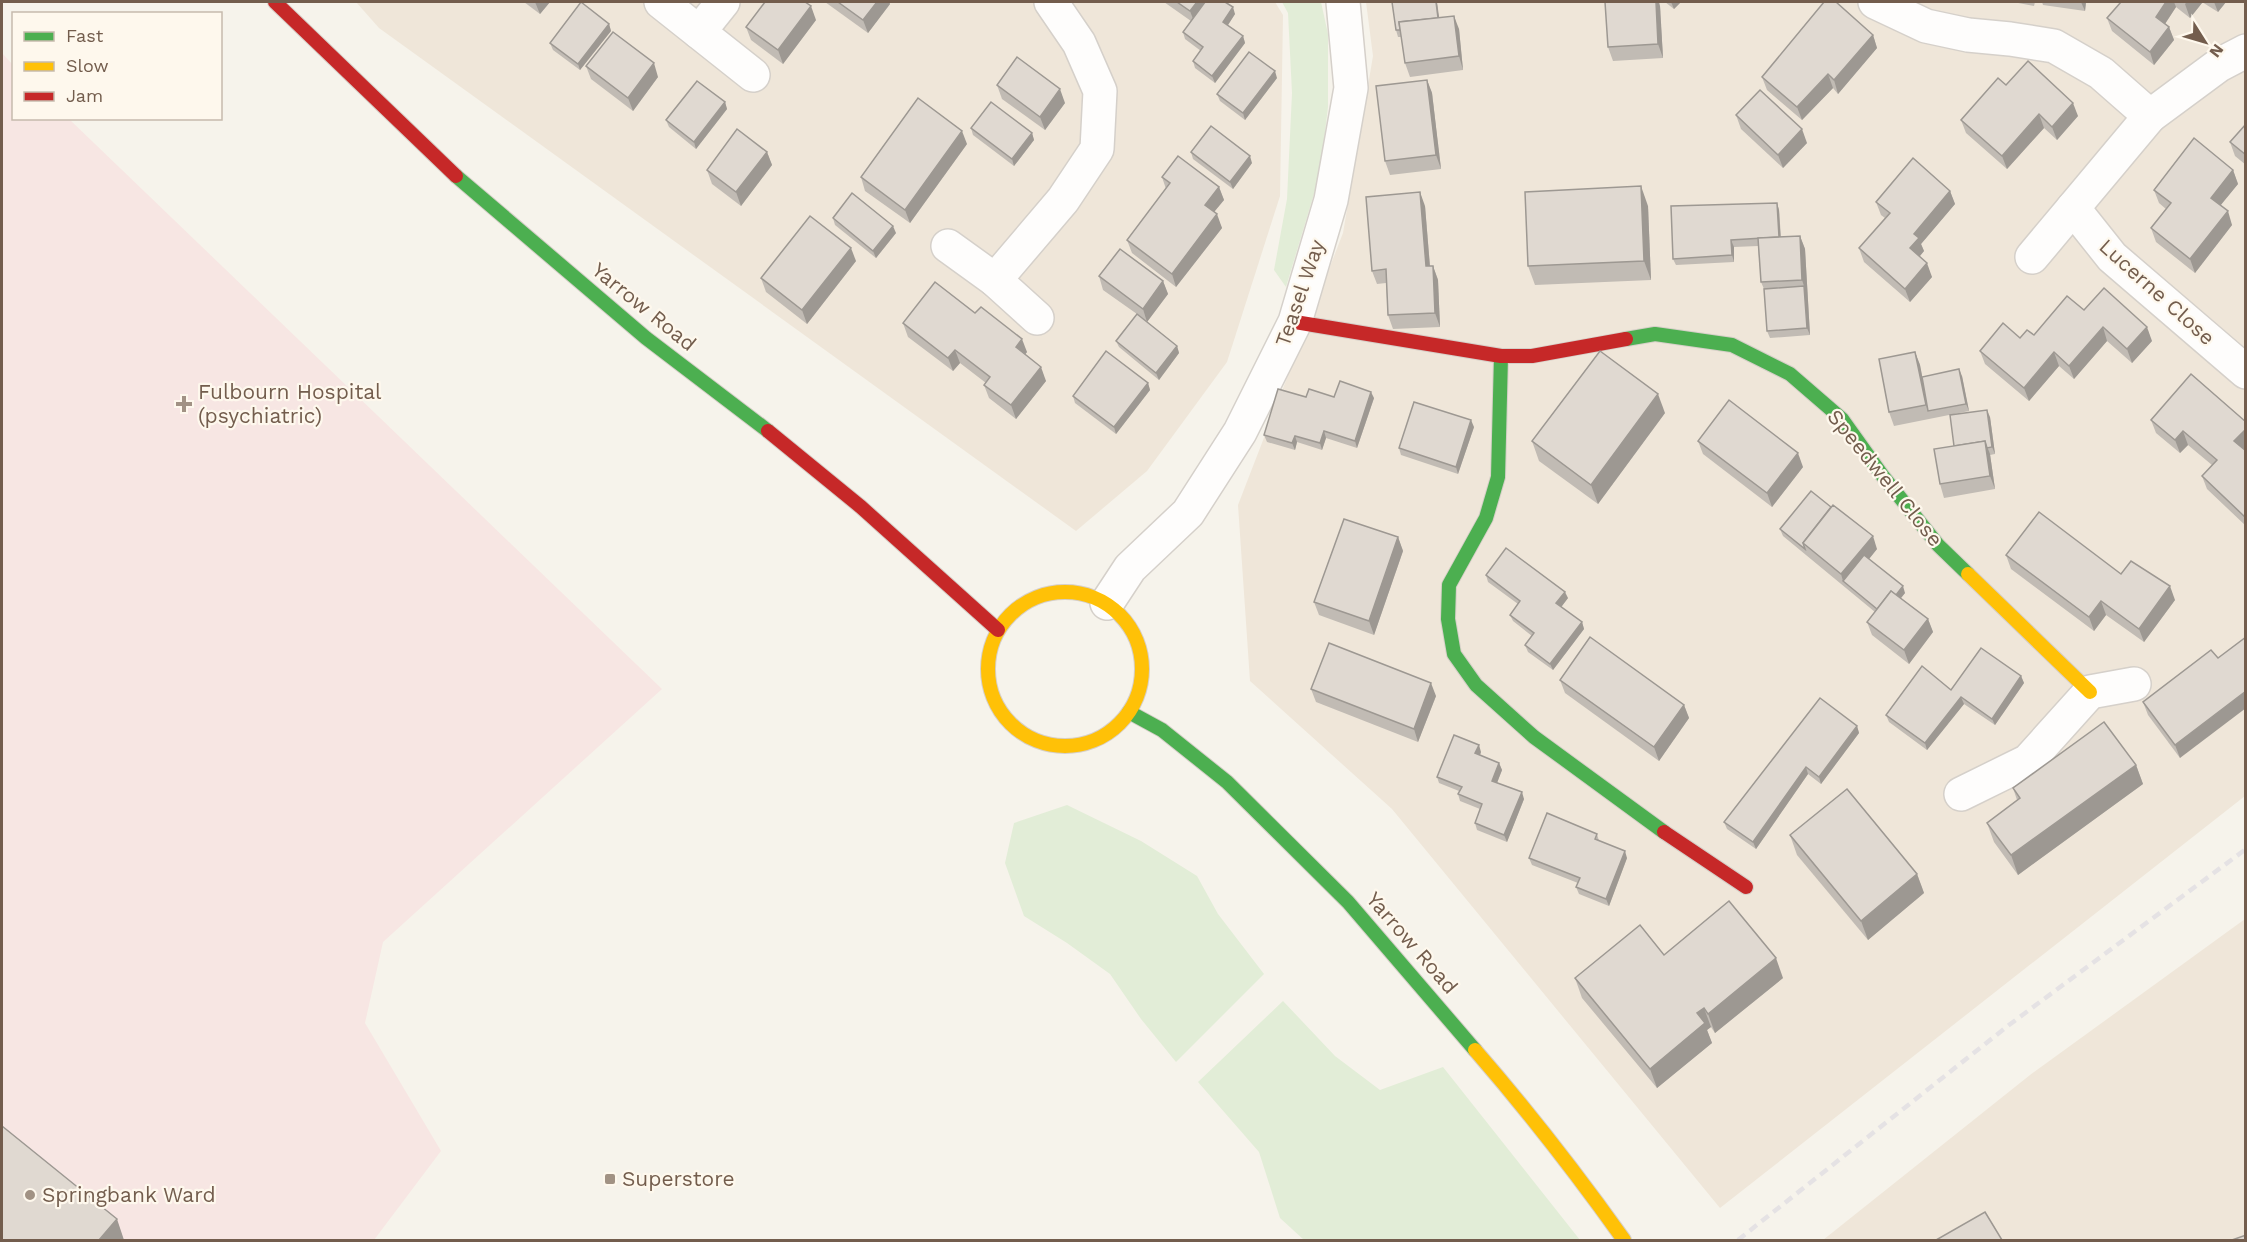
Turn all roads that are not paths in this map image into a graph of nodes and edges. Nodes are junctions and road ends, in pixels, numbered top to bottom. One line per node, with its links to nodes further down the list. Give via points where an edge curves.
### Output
1 (275, 2): 20 (street, Yarrow Road, via 443,165 646,338 861,507)
2 (661, 2): 7 (street)
3 (723, 2): 7 (street)
4 (1051, 2): 14 (street, via 1079,43 1100,91 1097,149 1063,200)
5 (1343, 2): 16 (street, Teasel Way, via 1351,88 1331,200)
6 (1875, 2): 10 (street, via 1926,26 2054,46 2101,73)
7 (699, 33): 9 (street)
8 (2246, 51): 10 (street, via 2219,65)
9 (753, 75)
10 (2150, 116): 11 (street)
11 (2073, 208): 13 (street); 18 (street, Lucerne Close, via 2112,257)
12 (948, 246): 14 (street)
13 (2032, 257)
14 (996, 280): 15 (street)
15 (1037, 318)
16 (1295, 322): 17 (street, Speedwell Close); 19 (street, Teasel Way, via 1240,432 1188,513 1130,568)
17 (1500, 356): 22 (street, Speedwell Close, via 1532,356 1655,334 1732,345 1790,374 1842,419 1938,545); 25 (street, via 1498,477 1486,518 1449,585 1448,620 1454,654 1476,685 1534,736 1683,846)
18 (2246, 372)
19 (1107, 603): 20 (street, via 1087,594 1046,593 1010,613); 23 (street, via 1125,619 1137,640 1142,665 1139,690)
20 (998, 630): 23 (street, via 987,669 990,690 998,709 1027,736 1045,744 1082,744 1101,738)
21 (2134, 684): 22 (street)
22 (2090, 692): 24 (street, via 2028,760)
23 (1129, 712): 26 (street, Yarrow Road, via 1162,730 1227,782 1348,902 1513,1093)
24 (1961, 794)
25 (1746, 887)
26 (1624, 1240)

